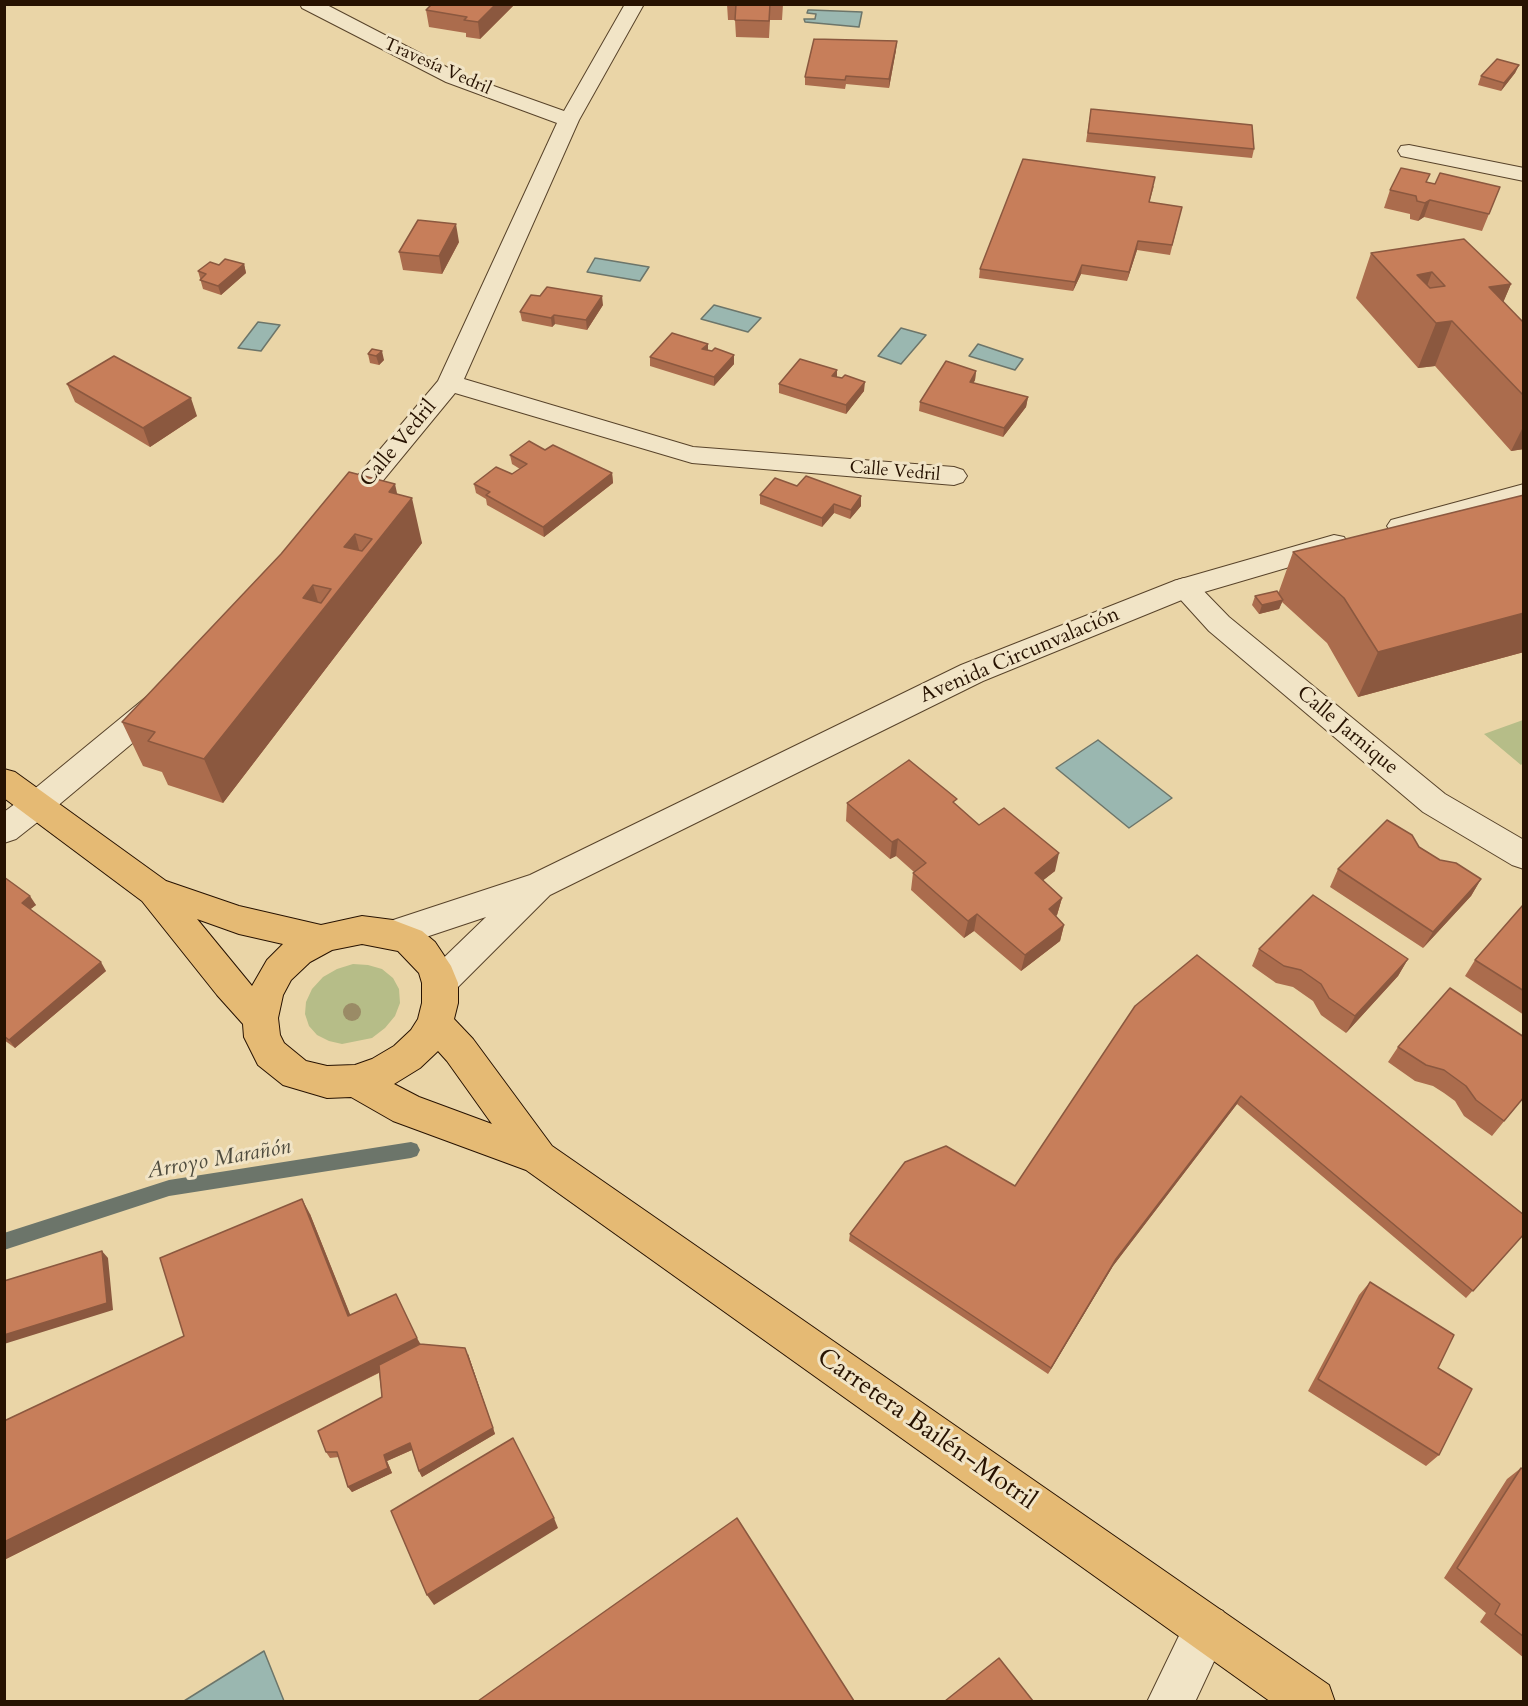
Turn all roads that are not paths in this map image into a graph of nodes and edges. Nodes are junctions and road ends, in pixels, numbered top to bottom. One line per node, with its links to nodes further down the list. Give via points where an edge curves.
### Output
1 (309, 4): 3 (street, Travesía Vedril, via 453,78)
2 (635, 4): 3 (street, Calle Vedril)
3 (569, 120): 6 (street, Calle Vedril)
4 (1409, 151): 5 (street)
5 (1524, 175)
6 (450, 383): 7 (street, Calle Vedril, via 692,455); 9 (street, Calle Vedril)
7 (954, 476)
8 (1524, 493): 10 (street, Avenida Circunvalación)
9 (325, 533)
10 (1184, 588): 15 (street, Calle Jarnique, via 1219,624 1434,803); 16 (street, Avenida Circunvalación, via 972,673)
11 (184, 683): 13 (street)
12 (4, 781): 13 (main road)
13 (38, 804): 14 (street); 17 (main road)
14 (4, 830)
15 (1524, 856)
16 (542, 884): 18 (street); 20 (street)
17 (154, 891): 19 (main road, via 239,920); 21 (main road)
18 (393, 934): 19 (main road, via 362,930); 20 (main road, via 423,952)
19 (321, 939): 21 (main road, via 298,952 279,970 266,993)
20 (440, 983): 22 (main road)
21 (260, 1018): 23 (main road, via 262,1037 282,1065 310,1079)
22 (435, 1023): 23 (main road, via 407,1057 383,1072); 24 (main road, Carretera Bailén-Motril, via 460,1050)
23 (355, 1081): 24 (main road, Carretera Bailén-Motril, via 406,1109)
24 (539, 1158): 25 (main road, Carretera Bailén-Motril)
25 (1207, 1627): 26 (street); 27 (main road, Carretera Bailén-Motril)
26 (1170, 1701)
27 (1312, 1701)

